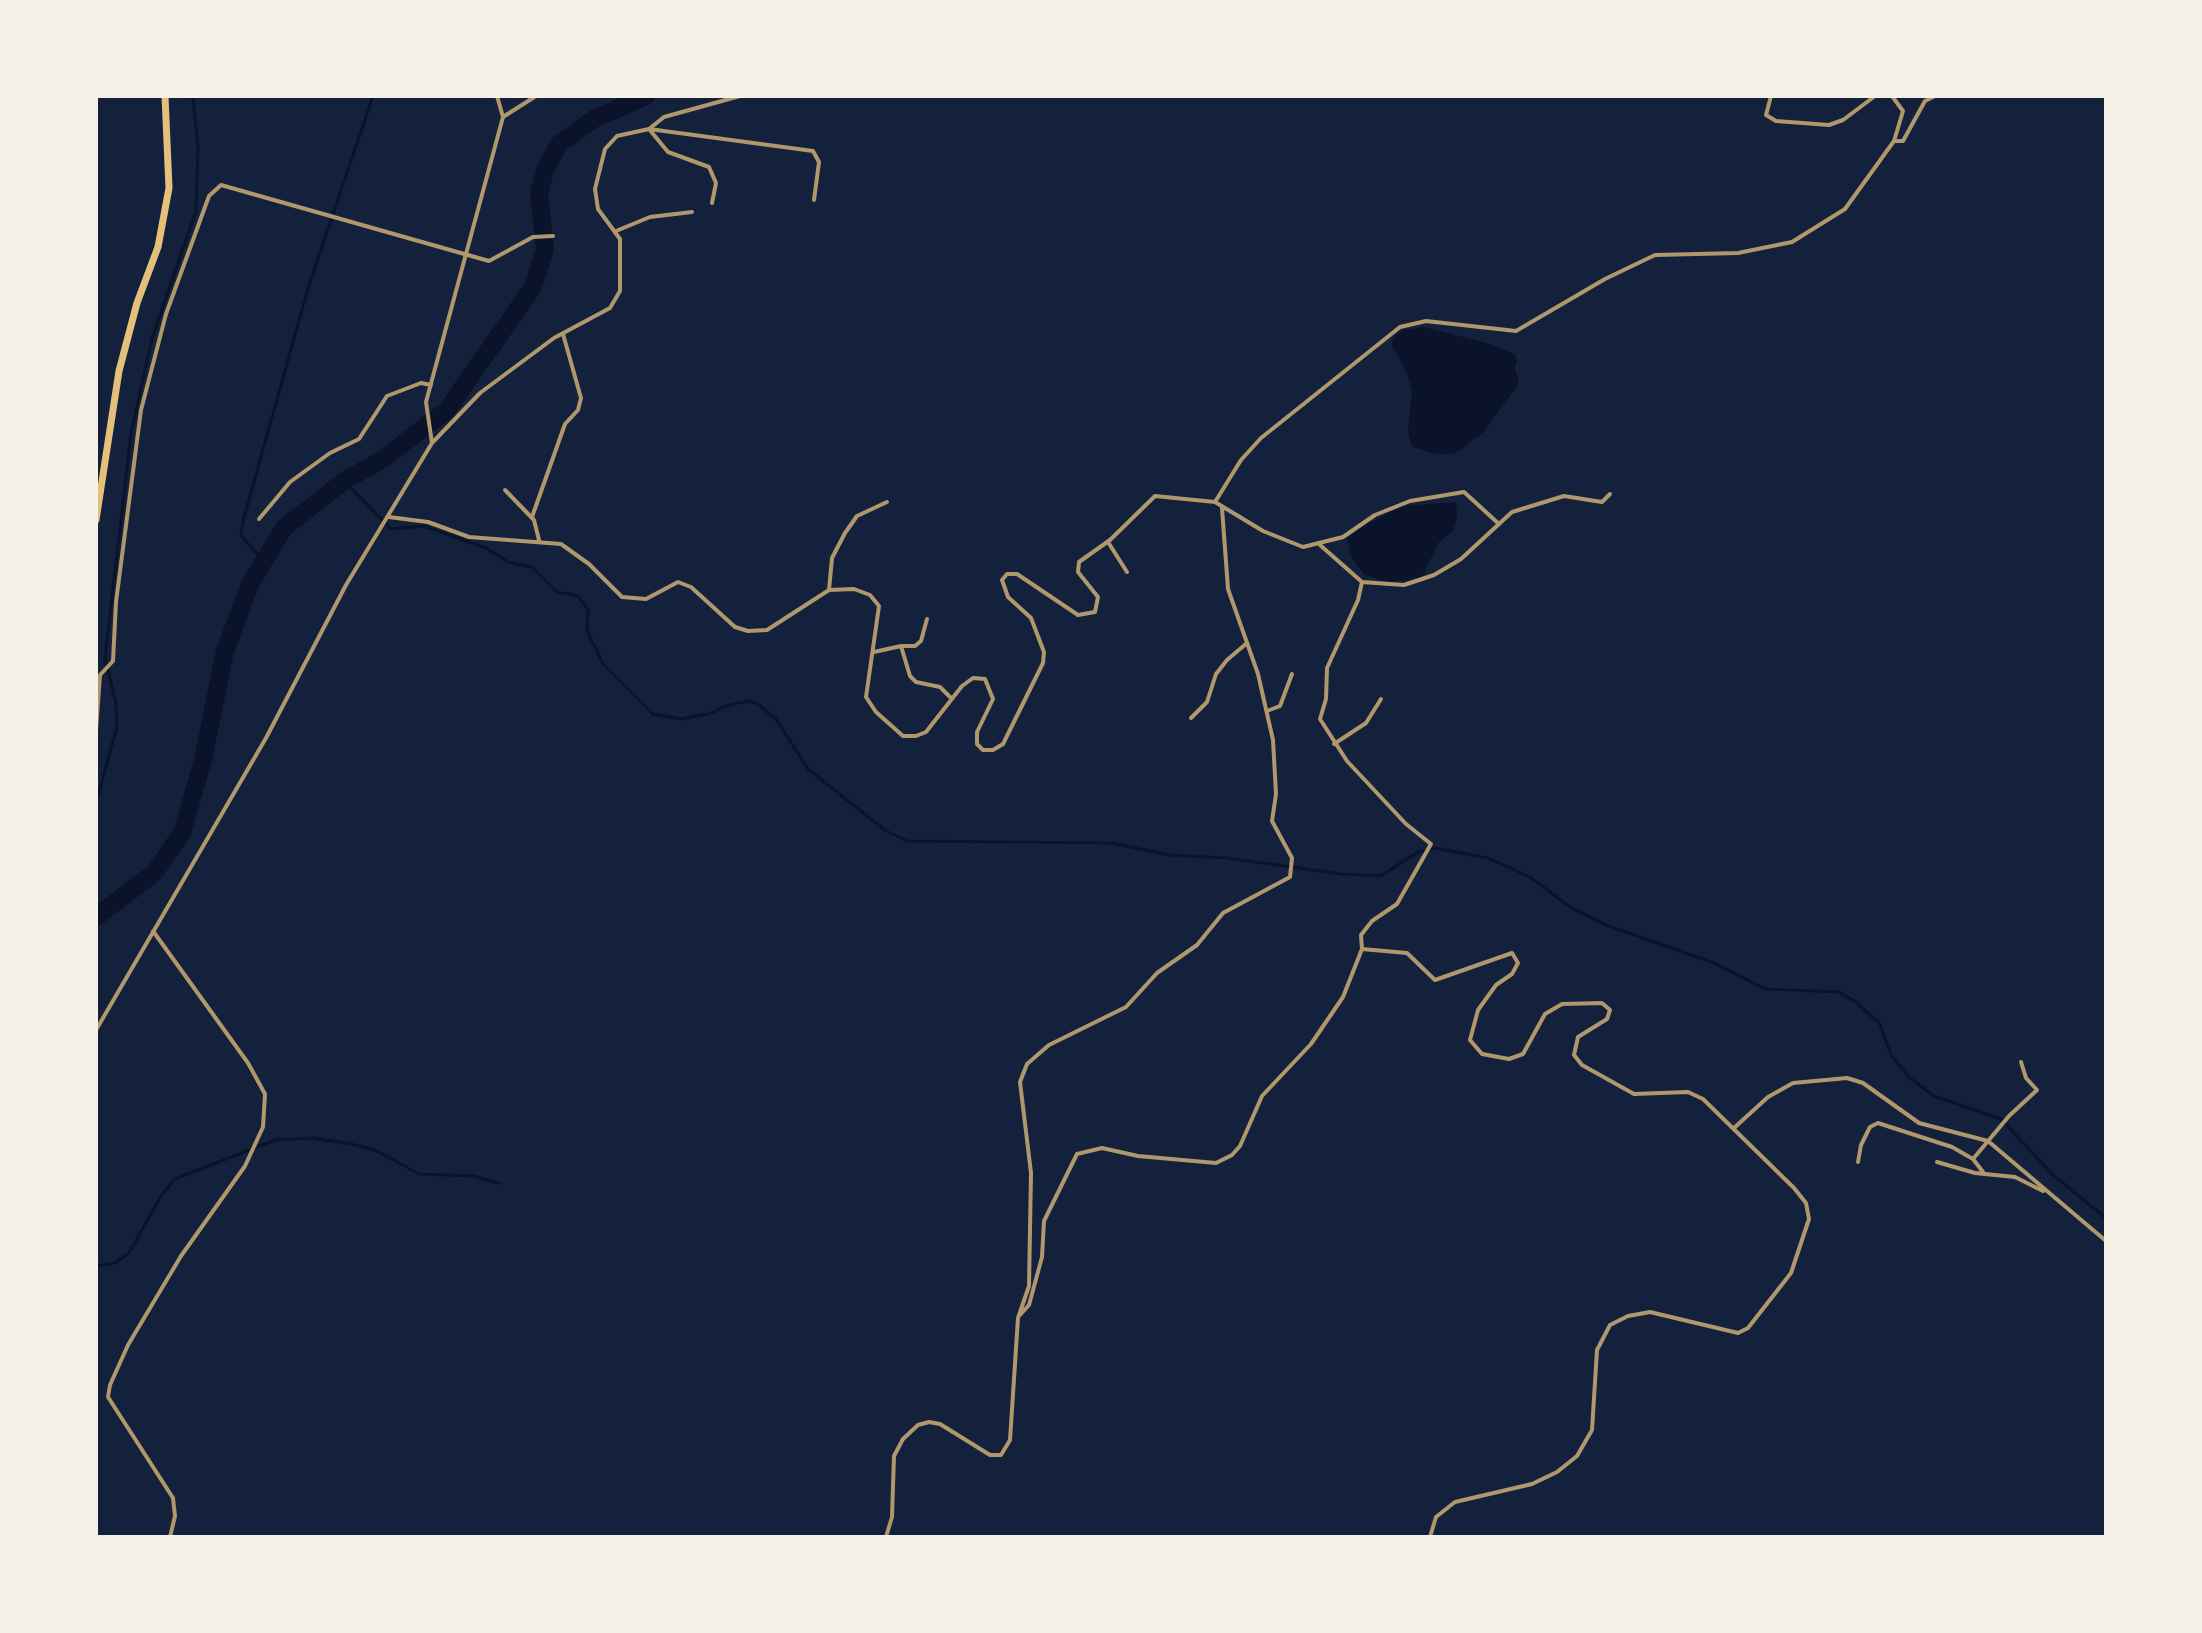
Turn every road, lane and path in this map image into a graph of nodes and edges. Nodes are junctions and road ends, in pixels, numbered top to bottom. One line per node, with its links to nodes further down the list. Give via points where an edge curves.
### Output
1 (165, 96): 29 (main road, via 169,188 158,247 119,371)
2 (497, 96): 9 (street)
3 (536, 96): 9 (street)
4 (740, 96): 10 (street, via 664,117)
5 (1771, 96): 6 (street, via 1766,115 1776,121 1829,125)
6 (1875, 96)
7 (1892, 96): 11 (street, via 1903,111)
8 (1935, 96): 11 (street, via 1925,101 1903,141)
9 (503, 117): 17 (street)
10 (649, 129): 12 (street, via 813,151 819,162); 13 (street, via 668,152 709,167 716,183); 15 (street, via 617,136 605,149 595,189 598,209)
11 (1894, 141): 24 (street, via 1845,209 1792,242 1738,253 1655,255 1516,331 1426,321 1400,327 1261,438)
12 (814, 200)
13 (712, 203)
14 (692, 212): 15 (street, via 650,217)
15 (616, 231): 18 (street, via 620,291 610,308)
16 (553, 236): 17 (street, via 533,237 489,261)
17 (467, 255): 19 (street); 46 (street, via 221,185 209,196 166,314 141,410 113,661 102,672)
18 (563, 333): 20 (street, via 480,393); 26 (street, via 581,398 565,424)
19 (431, 385): 20 (street, via 426,402); 28 (street, via 421,383 387,396 359,439 290,482)
20 (432, 443): 27 (street)
21 (505, 490): 26 (street)
22 (1610, 494): 30 (street, via 1602,502 1564,496 1542,500 1512,512)
23 (887, 502): 36 (street, via 857,516 845,533 832,558)
24 (1215, 502): 25 (street); 32 (street, via 1155,496)
25 (1222, 508): 33 (street, via 1287,543); 38 (street, via 1228,589)
26 (532, 517): 31 (street)
27 (389, 518): 31 (street, via 428,522 469,537); 49 (street, via 346,585 266,738)
28 (259, 519)
29 (96, 520)
30 (1499, 524): 33 (street, via 1464,492 1410,501); 35 (street, via 1461,559 1434,575 1404,585)
31 (539, 540): 36 (street, via 561,544 578,555 622,597 646,599 678,582 691,587 735,627 748,631 767,630)
32 (1108, 542): 34 (street); 42 (street, via 1079,562 1078,572 1098,597 1099,606 1088,616 1078,615 1017,574 1002,580 1008,597 1031,618 1044,652 1003,744 993,750 977,744 977,732 993,699 985,679 973,678)
33 (1320, 545): 35 (street)
34 (1127, 572)
35 (1362, 582): 47 (street, via 1327,668 1320,719)
36 (829, 590): 40 (street, via 854,589 870,595 879,606)
37 (927, 619): 39 (street, via 921,641)
38 (1247, 643): 44 (street); 45 (street, via 1216,674 1207,702)
39 (901, 646): 40 (street); 42 (street, via 910,676 940,687)
40 (873, 653): 42 (street, via 866,697 903,736 926,732)
41 (1292, 674): 44 (street, via 1280,706)
42 (952, 699)
43 (1381, 699): 47 (street, via 1366,723)
44 (1267, 711): 61 (street, via 1276,794 1272,821 1292,858 1290,877 1223,913 1197,945 1157,973 1126,1007 1049,1045 1027,1064 1020,1082 1031,1173 1031,1242 1029,1286)
45 (1191, 718)
46 (96, 730): 48 (street)
47 (1334, 744): 50 (street, via 1406,824 1431,844 1397,904 1361,935)
48 (96, 749)
49 (153, 931): 51 (street); 62 (street, via 265,1094 263,1127 245,1166 181,1256 110,1385 108,1397 173,1498)
50 (1362, 949): 53 (street, via 1407,953 1435,980 1512,953 1518,963 1512,974 1496,985 1478,1010 1470,1040 1482,1054 1509,1059 1523,1054 1545,1014 1562,1004 1602,1003 1610,1010 1607,1019 1578,1037 1574,1055 1582,1065 1634,1094 1688,1092); 61 (street, via 1343,997 1311,1044 1262,1096 1232,1155 1216,1163 1102,1148 1077,1154 1044,1221 1042,1257 1029,1305)
51 (96, 1030)
52 (2021, 1062): 54 (street, via 2037,1090)
53 (1734, 1128): 54 (street, via 1768,1097 1793,1083 1847,1078 1863,1083 1919,1123); 64 (street, via 1806,1203 1809,1219 1791,1273 1748,1328 1738,1333 1650,1312 1610,1325 1597,1350 1592,1430 1577,1456 1532,1484 1455,1502 1436,1517)
54 (1988, 1141): 55 (street); 59 (street)
55 (1973, 1159): 56 (street, via 1878,1123 1865,1136); 58 (street)
56 (1858, 1162)
57 (1937, 1162): 58 (street)
58 (1983, 1172): 59 (street, via 2015,1177)
59 (2048, 1193): 60 (street)
60 (2106, 1241)
61 (1018, 1318): 63 (street, via 1010,1440 1001,1455 990,1455 940,1424 918,1425 894,1456 892,1517)
62 (170, 1537)
63 (886, 1537)
64 (1430, 1537)

